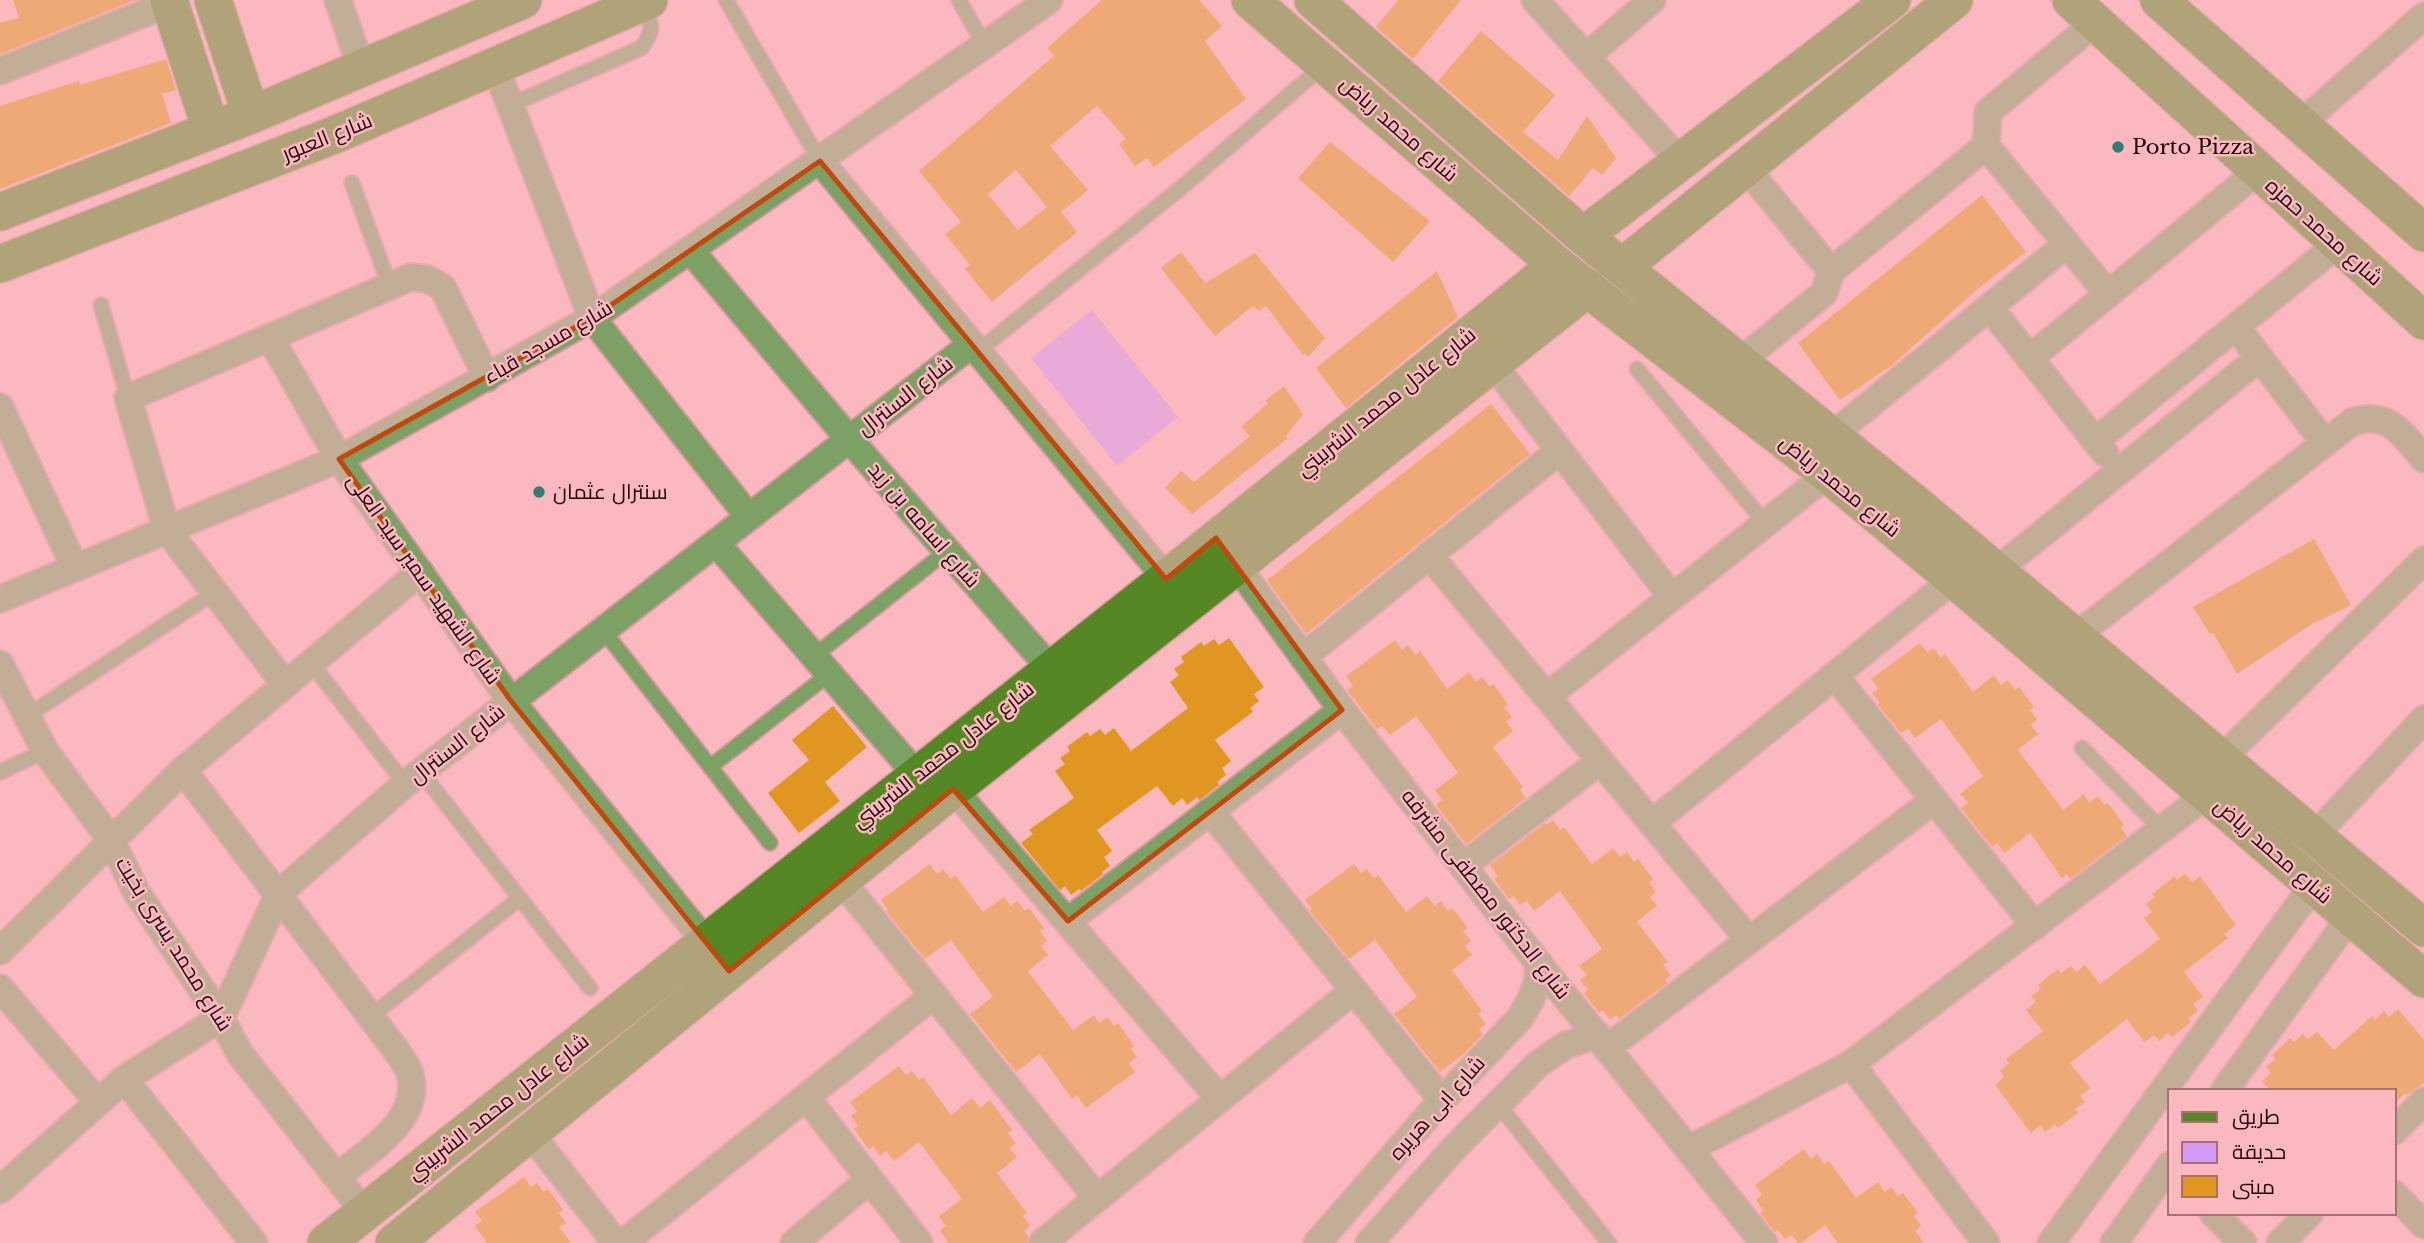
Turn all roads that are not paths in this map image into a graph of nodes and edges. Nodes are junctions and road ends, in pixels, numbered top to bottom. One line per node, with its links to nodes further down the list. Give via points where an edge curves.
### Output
1 (213, 0): 26 (street)
2 (338, 0): 23 (street)
3 (523, 0): 16 (street)
4 (726, 0): 30 (lane)
5 (959, 0): 19 (lane)
6 (1049, 0): 19 (street, شارع مسجد قباء)
7 (1250, 0): 21 (street, شارع محمد رياض)
8 (1313, 0): 37 (street, شارع محمد رياض)
9 (1535, 0): 20 (street)
10 (1652, 0): 20 (street)
11 (1892, 0): 31 (street)
12 (1954, 0): 32 (street)
13 (646, 1): 22 (street, شارع العبور); 25 (lane, via 651,36 642,48)
14 (170, 2): 24 (street); 28 (street)
15 (2172, 4): 27 (street)
16 (481, 8): 23 (street)
17 (2083, 11): 29 (street, via 1988,112); 33 (street, شارع محمد حمزه)
18 (2424, 16): 27 (street)
19 (984, 45): 30 (street, شارع مسجد قباء)
20 (1587, 56): 31 (street)
21 (1325, 64): 42 (street, شارع محمد رياض); 54 (lane, via 1182,187)
22 (495, 66): 25 (street); 41 (street, شارع العبور, via 334,135)
23 (361, 68): 26 (street)
24 (0, 71)
25 (510, 105): 50 (street)
26 (251, 115): 28 (street)
27 (2300, 124): 36 (street)
28 (211, 130): 35 (street)
29 (1986, 146): 38 (street); 44 (street)
30 (820, 161): 40 (street, شارع مسجد قباء); 54 (street)
31 (1681, 162): 37 (street)
32 (1746, 168): 43 (street); 44 (street)
33 (2258, 171): 39 (street, شارع محمد حمزه); 47 (street)
34 (352, 183): 45 (lane)
35 (0, 212)
36 (2424, 233)
37 (1583, 236): 43 (street, شارع محمد رياض)
38 (2067, 244): 47 (street); 49 (street)
39 (2338, 244): 51 (street, شارع محمد حمزه); 52 (street)
40 (691, 251): 50 (street, شارع مسجد قباء); 64 (street, شارع اسامه بن زيد)
41 (0, 264)
42 (1557, 265): 46 (street, شارع محمد رياض); 78 (street, شارع عادل محمد الشربيني)
43 (1622, 267): 57 (street, شارع محمد رياض)
44 (1831, 271): 57 (street, via 1824,293)
45 (390, 287): 53 (street); 60 (street, via 411,277 428,279 443,288)
46 (1588, 289): 58 (street, شارع عادل محمد الشربيني); 71 (street, شارع محمد رياض)
47 (2108, 294): 55 (street)
48 (101, 305): 61 (lane)
49 (1990, 308): 55 (street); 63 (street)
50 (592, 318): 60 (street, شارع مسجد قباء); 73 (street)
51 (2424, 321)
52 (2236, 327): 56 (street); 65 (street)
53 (270, 337): 61 (street); 68 (street, شارع الشهيد سمير سيد العلى)
54 (975, 347): 64 (street, شارع السنترال); 84 (street)
55 (2030, 358): 65 (street)
56 (2259, 358): 66 (street); 70 (street)
57 (1739, 362): 63 (street, شارع محمد رياض)
58 (1493, 364): 67 (street); 78 (street, شارع عادل محمد الشربيني)
59 (1637, 369): 74 (lane)
60 (487, 378): 68 (street, شارع مسجد قباء)
61 (128, 398): 75 (street)
62 (0, 407): 81 (street)
63 (1831, 436): 71 (street, شارع محمد رياض)
64 (849, 439): 73 (street, شارع السنترال); 77 (street, شارع اسامه بن زيد)
65 (2095, 441): 70 (street)
66 (2325, 443): 69 (street, via 2352,422 2376,418 2399,431); 90 (street)
67 (1559, 451): 79 (street); 87 (street)
68 (339, 459): 75 (street, شارع مسجد قباء); 83 (street, شارع الشهيد سمير سيد العلى)
69 (2424, 459)
70 (2119, 471): 82 (street)
71 (1847, 476): 72 (street, شارع محمد رياض); 74 (street)
72 (1902, 514): 82 (street, شارع محمد رياض); 85 (street, شارع محمد رياض)
73 (749, 517): 76 (street, شارع السنترال)
74 (1765, 523): 87 (street)
75 (167, 530): 81 (street, شارع مسجد قباء); 86 (street)
76 (716, 543): 89 (street, شارع السنترال); 94 (street)
77 (947, 551): 94 (lane); 95 (street, شارع اسامه بن زيد)
78 (1226, 552): 84 (street, شارع عادل محمد الشربيني); 91 (street, شارع الدكتور مصطفى مشرفه); 112 (street, شارع عادل محمد الشربيني)
79 (1429, 555): 91 (street); 98 (street)
80 (2424, 560): 105 (street)
81 (75, 568): 88 (street, شارع مسجد قباء)
82 (1996, 571): 90 (street, شارع محمد رياض)
83 (419, 572): 92 (street); 99 (street, شارع الشهيد سمير سيد العلى)
84 (1166, 579): 95 (street, شارع عادل محمد الشربيني)
85 (1954, 579): 96 (street); 113 (street, شارع محمد رياض)
86 (215, 592): 97 (street); 101 (lane)
87 (1672, 597): 98 (street)
88 (0, 599)
89 (603, 630): 99 (street, شارع السنترال); 107 (lane)
90 (2074, 636): 105 (street, شارع محمد رياض)
91 (1303, 657): 100 (street, شارع الدكتور مصطفى مشرفه)
92 (311, 663): 97 (street); 111 (lane)
93 (0, 664): 101 (street, شارع محمد يسرى بخيت)
94 (822, 665): 107 (lane); 110 (street)
95 (1051, 670): 110 (street, شارع عادل محمد الشربيني)
96 (1835, 676): 114 (street); 116 (street)
97 (285, 684): 108 (street)
98 (1547, 696): 106 (street)
99 (511, 701): 111 (street, شارع السنترال); 132 (street, شارع الشهيد سمير سيد العلى)
100 (1342, 709): 115 (street); 121 (street, شارع الدكتور مصطفى مشرفه)
101 (27, 716): 104 (street, شارع محمد يسرى بخيت)
102 (2424, 719): 118 (street)
103 (2082, 748): 117 (lane)
104 (46, 751): 109 (lane); 119 (street, شارع محمد يسرى بخيت)
105 (2221, 759): 118 (street, شارع محمد رياض)
106 (1600, 761): 116 (street); 121 (street)
107 (710, 768): 120 (lane)
108 (183, 769): 119 (street); 125 (street)
109 (0, 772)
110 (917, 775): 132 (street, شارع عادل محمد الشربيني)
111 (413, 778): 125 (street, شارع السنترال); 126 (lane)
112 (953, 789): 123 (street, شارع عادل محمد الشربيني); 128 (street)
113 (2208, 794): 117 (street); 124 (street, شارع محمد رياض)
114 (1934, 800): 129 (street); 131 (street, شارع ابى هريره)
115 (1210, 811): 128 (street); 139 (street)
116 (1652, 823): 131 (street)
117 (2162, 830): 129 (street)
118 (2314, 836): 122 (street, شارع محمد رياض)
119 (111, 840): 133 (street); 142 (street, شارع محمد يسرى بخيت, via 138,893)
120 (769, 843)
121 (1463, 866): 134 (street, شارع الدكتور مصطفى مشرفه)
122 (2365, 876): 127 (street); 130 (street, شارع محمد رياض)
123 (841, 880): 135 (street, شارع عادل محمد الشربيني); 140 (street)
124 (2313, 886): 127 (street, شارع محمد رياض); 179 (street)
125 (279, 893): 141 (street); 142 (street, شارع السنترال)
126 (520, 898): 138 (lane); 141 (lane)
127 (2350, 917): 136 (street, شارع محمد رياض); 146 (street)
128 (1068, 921): 148 (street)
129 (2035, 926): 144 (street)
130 (2424, 928)
131 (1749, 940): 143 (street, شارع ابى هريره)
132 (706, 942): 135 (street, شارع الشهيد سمير سيد العلى); 162 (street, شارع عادل محمد الشربيني)
133 (0, 951)
134 (1539, 964): 143 (street, شارع الدكتور مصطفى مشرفه); 149 (street, شارع ابى هريره, via 1537,983 1520,1018)
135 (729, 971): 154 (street, شارع عادل محمد الشربيني)
136 (2424, 979)
137 (0, 988): 151 (street)
138 (590, 988)
139 (1354, 990): 148 (street); 149 (street)
140 (934, 995): 147 (street); 161 (street)
141 (370, 1017): 157 (street, via 410,1074 410,1102 396,1126)
142 (221, 1018): 145 (street); 157 (street, شارع محمد يسرى بخيت, via 240,1054)
143 (1602, 1042): 152 (street, شارع ابى هريره, via 1566,1045); 155 (street, شارع الدكتور مصطفى مشرفه)
144 (1851, 1064): 155 (street); 178 (street)
145 (124, 1079): 151 (street); 166 (street)
146 (2225, 1089)
147 (806, 1097): 158 (street); 170 (street)
148 (1220, 1099): 161 (street)
149 (1441, 1100): 174 (street, شارع ابى هريره)
150 (2424, 1101): 153 (street)
151 (98, 1102): 159 (street)
152 (1498, 1104): 175 (street, شارع ابى هريره); 176 (lane)
153 (2396, 1128)
154 (530, 1133): 168 (street, شارع عادل محمد الشربيني); 169 (street)
155 (1689, 1149): 177 (street, شارع الدكتور مصطفى مشرفه)
156 (2168, 1169): 180 (street)
157 (337, 1177): 162 (street, شارع محمد يسرى بخيت)
158 (869, 1180): 171 (street); 172 (street)
159 (1, 1187)
160 (2396, 1196): 165 (street)
161 (1097, 1198): 173 (street)
162 (365, 1213): 167 (street, شارع عادل محمد الشربيني)
163 (2215, 1215): 181 (street)
164 (2308, 1215): 182 (street)
165 (2424, 1225)
166 (254, 1243)
167 (326, 1243)
168 (394, 1243)
169 (616, 1243)
170 (623, 1243)
171 (794, 1243)
172 (919, 1243)
173 (1042, 1243)
174 (1317, 1243)
175 (1369, 1243)
176 (1609, 1243)
177 (1764, 1243)
178 (1986, 1243)
179 (2051, 1243)
180 (2114, 1243)
181 (2244, 1243)
182 (2280, 1243)

